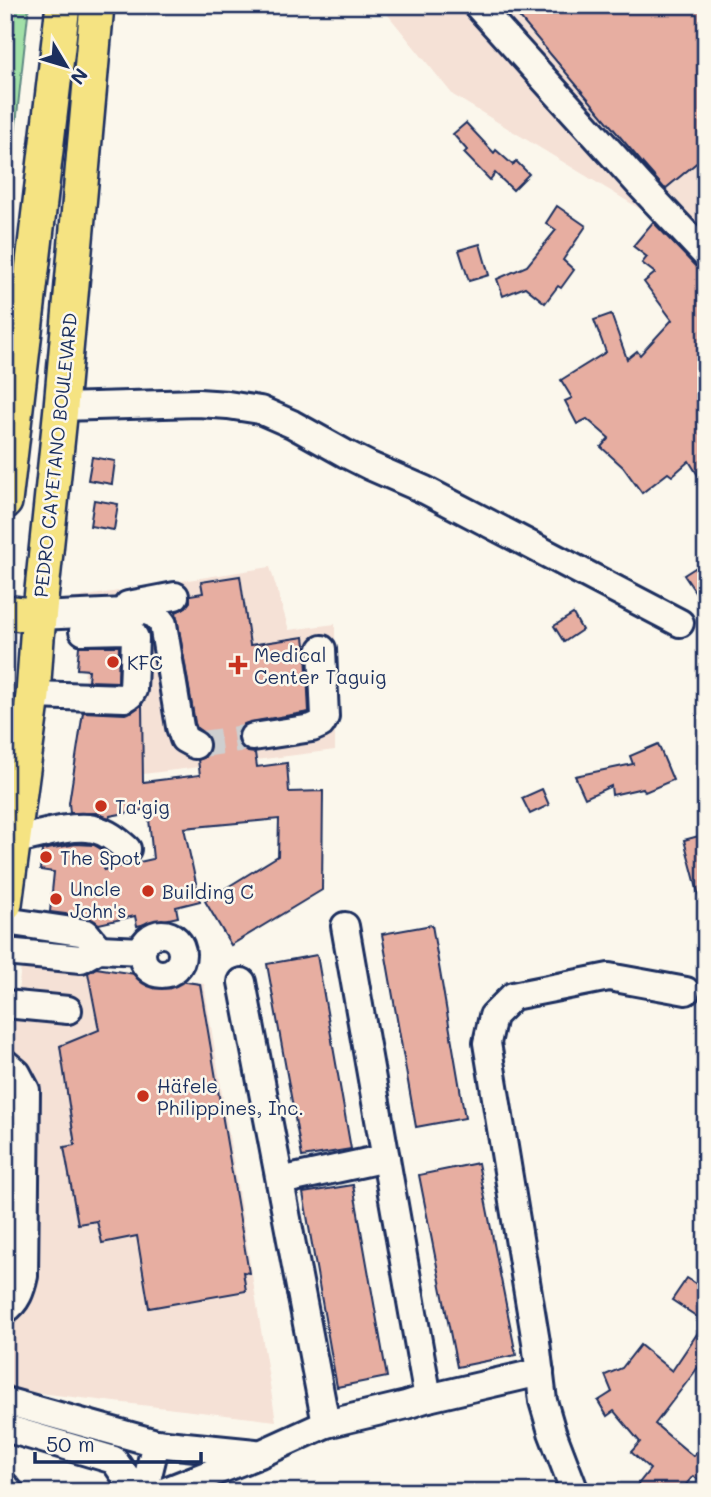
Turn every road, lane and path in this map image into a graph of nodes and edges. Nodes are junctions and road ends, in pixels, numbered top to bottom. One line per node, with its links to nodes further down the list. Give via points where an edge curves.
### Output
1 (63, 5): 6 (main road)
2 (97, 5): 5 (main road, PEDRO CAYETANO BOULEVARD)
3 (477, 5): 4 (street)
4 (706, 255)
5 (61, 407): 10 (street, via 198,403 260,410); 11 (main road, PEDRO CAYETANO BOULEVARD)
6 (5, 502)
7 (175, 596): 9 (street)
8 (5, 612): 11 (main road)
9 (86, 614): 11 (street); 15 (street, via 146,611 156,615 163,624 180,727 184,739)
10 (680, 623)
11 (38, 624): 13 (main road, PEDRO CAYETANO BOULEVARD); 13 (street, via 132,633 133,690 125,698)
12 (322, 649): 14 (street, via 325,717 321,724)
13 (33, 695): 16 (main road, PEDRO CAYETANO BOULEVARD)
14 (253, 737)
15 (195, 745)
16 (13, 841): 17 (street, via 74,828 95,829 113,836); 18 (main road, PEDRO CAYETANO BOULEVARD)
17 (127, 849)
18 (5, 904)
19 (5, 921): 21 (street, via 86,933)
20 (345, 926): 29 (street)
21 (99, 949): 22 (street); 23 (street, via 81,959)
22 (142, 951)
23 (5, 952)
24 (242, 982): 30 (street)
25 (685, 991): 32 (street, via 609,977 513,996 493,1016 487,1043)
26 (5, 1004): 27 (street)
27 (68, 1010)
28 (5, 1063): 31 (street, via 26,1090 24,1276 20,1295)
29 (386, 1158): 30 (street); 33 (street)
30 (280, 1181): 35 (street)
31 (5, 1310)
32 (540, 1372): 33 (street); 43 (street, via 552,1432)
33 (428, 1398): 35 (street)
34 (15, 1417): 36 (street); 40 (street, via 114,1460)
35 (326, 1424): 37 (street)
36 (156, 1443): 37 (street); 41 (street)
37 (260, 1454): 42 (street)
38 (5, 1486): 39 (street)
39 (10, 1492)
40 (136, 1492)
41 (144, 1492)
42 (163, 1492)
43 (575, 1492)

